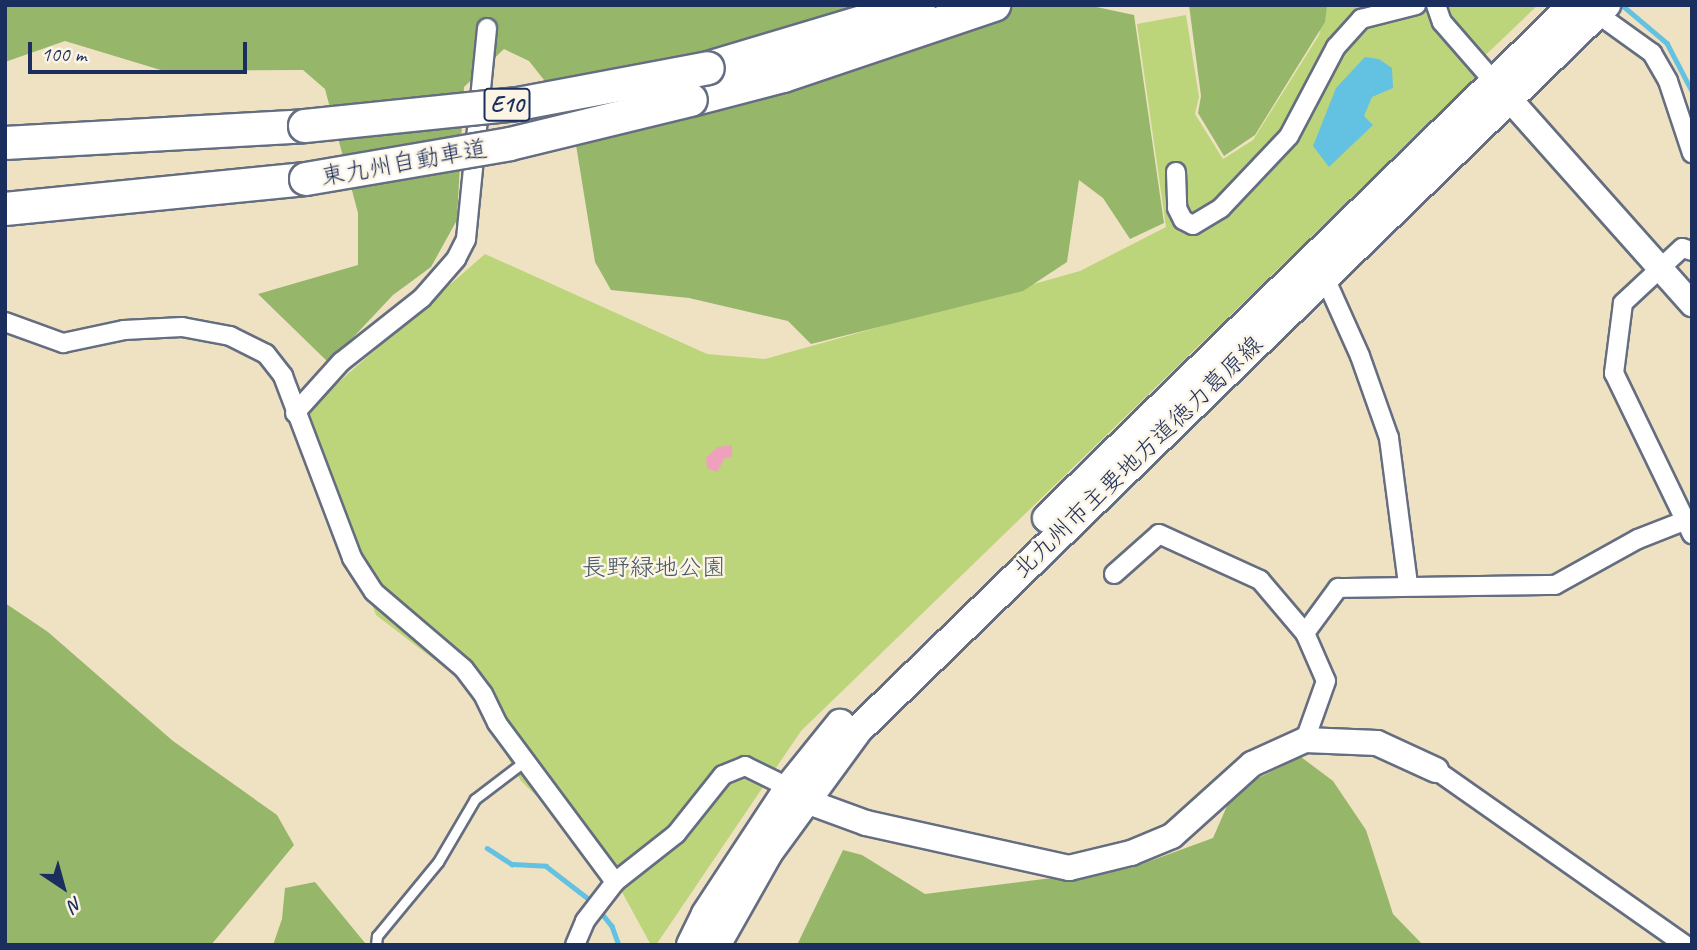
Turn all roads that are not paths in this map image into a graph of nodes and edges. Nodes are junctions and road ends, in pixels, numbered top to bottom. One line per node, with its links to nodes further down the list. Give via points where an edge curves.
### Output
1 (919, 5): 9 (highway, 東九州自動車道 / E10, bridge, via 708,68 518,104 304,126)
2 (994, 5): 12 (highway, 東九州自動車道 / E10, bridge, via 783,76 510,144 306,179)
3 (1416, 5): 11 (street, via 1361,19 1336,47 1289,136 1222,208 1193,225 1183,220 1177,208)
4 (1436, 5): 8 (street, via 1441,22)
5 (1573, 5): 8 (main road, 北九州市主要地方道徳力葛原線)
6 (1606, 13): 8 (main road, 北九州市主要地方道徳力葛原線); 10 (street, via 1653,53 1668,81)
7 (486, 28): 18 (street, via 477,151 461,249 422,298 341,362)
8 (1503, 91): 14 (street); 15 (main road, 北九州市主要地方道徳力葛原線); 26 (main road, 北九州市主要地方道徳力葛原線, via 844,718)
9 (5, 143)
10 (1692, 153)
11 (1176, 172)
12 (5, 209)
13 (1692, 251): 14 (street, via 1682,248)
14 (1662, 271): 16 (street); 19 (street, via 1623,303 1614,373)
15 (1325, 278): 21 (street, via 1360,356 1389,438); 26 (main road, 北九州市主要地方道徳力葛原線, via 926,661)
16 (1692, 304)
17 (5, 323): 18 (street, via 63,344 124,330 182,327 230,336 266,354 283,376)
18 (295, 414): 24 (street, via 352,558 374,592 464,669)
19 (1688, 528): 21 (street, via 1638,539 1555,585)
20 (1114, 574): 22 (street, via 1159,534 1260,580)
21 (1408, 584): 22 (street, via 1338,588)
22 (1305, 633): 23 (street, via 1326,681)
23 (1305, 740): 25 (street, via 1377,743); 26 (street, via 1252,764 1172,836 1131,853 1069,867 866,823)
24 (525, 761): 27 (street); 28 (lane, via 475,799 438,862 377,936)
25 (1436, 770): 32 (street)
26 (798, 794): 27 (street, via 745,766 723,775 676,834); 30 (main road, 北九州市主要地方道徳力葛原線, via 706,914); 31 (main road, 北九州市主要地方道徳力葛原線)
27 (615, 881): 29 (street)
28 (376, 945)
29 (575, 945)
30 (691, 945)
31 (716, 945)
32 (1685, 945)

